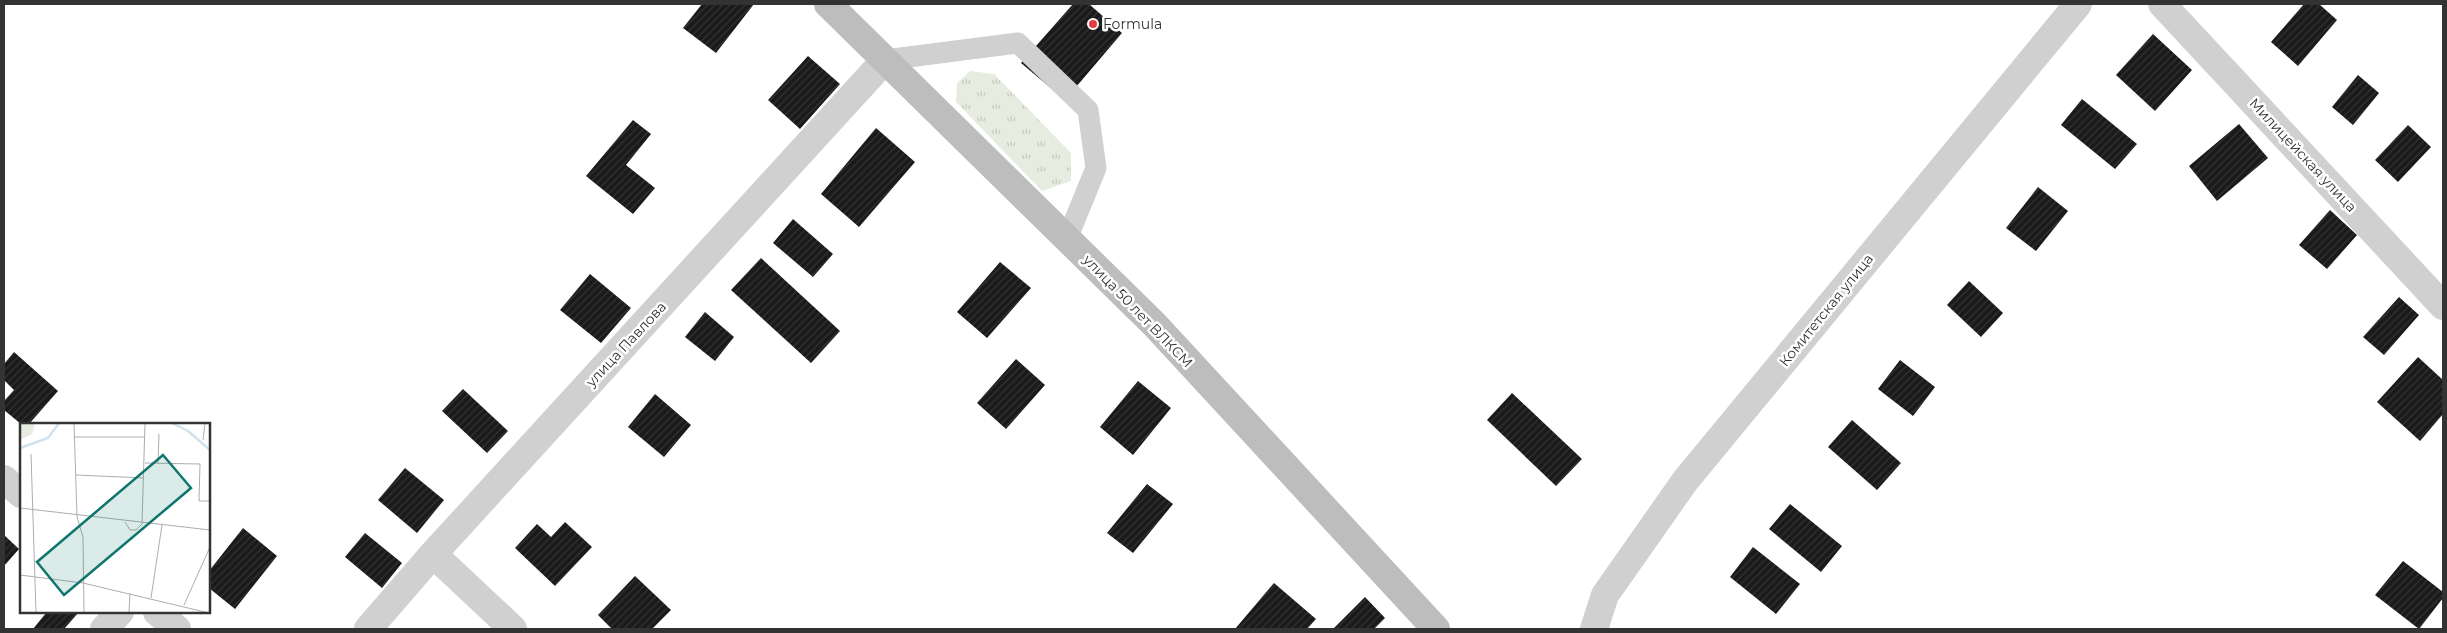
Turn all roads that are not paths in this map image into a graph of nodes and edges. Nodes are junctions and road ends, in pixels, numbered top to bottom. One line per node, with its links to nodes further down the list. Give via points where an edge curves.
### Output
1 (828, 4): 4 (main road, улица 50 лет ВЛКСМ)
2 (2078, 4): 17 (street, Комитетская улица, via 1685,481 1605,595)
3 (2162, 4): 6 (street, Милицейская улица)
4 (886, 60): 5 (main road, улица 50 лет ВЛКСМ); 5 (lane, via 1018,43 1088,110 1096,168); 9 (street, улица Павлова)
5 (1067, 239): 16 (main road, улица 50 лет ВЛКСМ, via 1155,325)
6 (2443, 306)
7 (4, 479): 8 (street)
8 (20, 493)
9 (433, 554): 14 (street, улица Павлова); 15 (street)
10 (119, 613): 12 (street)
11 (158, 613): 13 (street)
12 (104, 629)
13 (177, 629)
14 (368, 629)
15 (513, 629)
16 (1436, 629)
17 (1594, 629)

